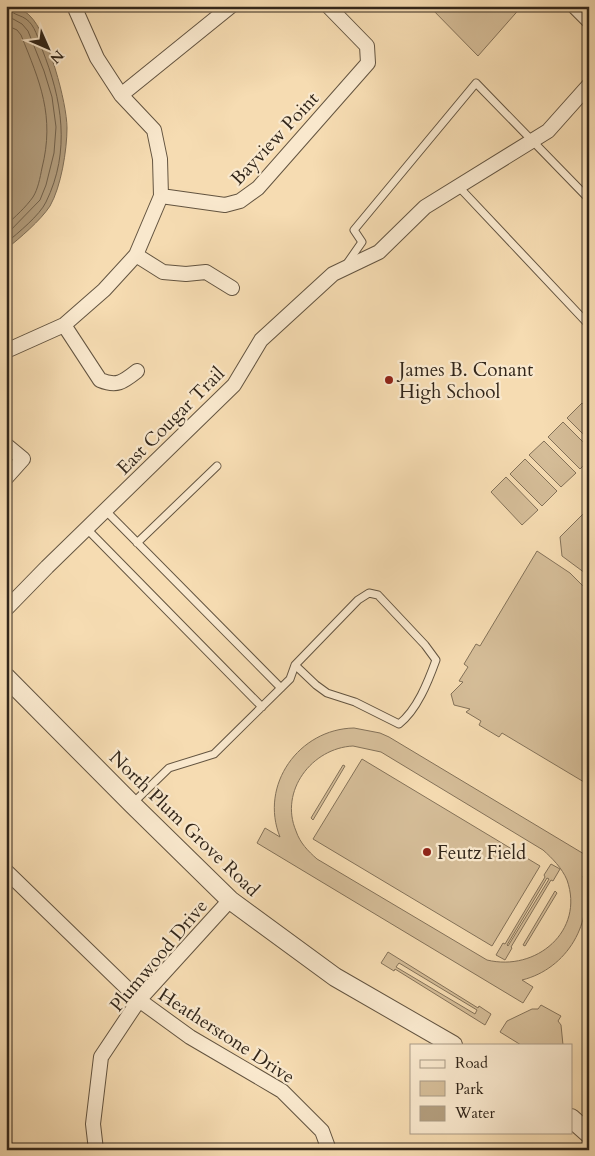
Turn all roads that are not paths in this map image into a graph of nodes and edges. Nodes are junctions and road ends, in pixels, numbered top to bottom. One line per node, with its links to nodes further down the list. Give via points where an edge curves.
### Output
1 (74, 6): 7 (street, via 97,58)
2 (231, 6): 7 (street)
3 (328, 6): 10 (street, Bayview Point, via 367,46 368,63 258,188 240,201 225,205)
4 (574, 6): 5 (street)
5 (589, 21)
6 (589, 85): 8 (street, East Cougar Trail, via 548,131)
7 (121, 95): 10 (street, via 154,130 160,159)
8 (531, 140): 9 (street, East Cougar Trail); 11 (lane); 13 (lane, via 476,84 354,230 362,242)
9 (458, 186): 13 (street, East Cougar Trail, via 425,207 379,252); 16 (lane)
10 (161, 196): 12 (street)
11 (589, 199)
12 (136, 255): 14 (street, via 163,272 206,272); 15 (street, via 104,290)
13 (343, 270): 22 (street, East Cougar Trail, via 333,274 261,340 234,385)
14 (232, 288)
15 (64, 325): 17 (street); 18 (street, via 100,380 109,384 120,383)
16 (589, 325)
17 (6, 351)
18 (137, 372)
19 (6, 445): 21 (street, via 23,459)
20 (217, 466): 24 (lane)
21 (6, 478)
22 (106, 511): 23 (street, East Cougar Trail); 24 (lane)
23 (87, 529): 25 (street, East Cougar Trail); 29 (lane)
24 (137, 542): 28 (lane)
25 (6, 609)
26 (295, 665): 26 (lane, via 358,600 369,593 378,595 436,660 409,716 399,724 355,702 327,693); 28 (lane, via 290,679)
27 (6, 677): 30 (street, North Plum Grove Road)
28 (280, 688): 29 (lane)
29 (262, 706): 30 (lane, via 214,754 169,768)
30 (132, 804): 32 (street, North Plum Grove Road)
31 (6, 871): 33 (street, Heatherstone Drive)
32 (230, 900): 33 (street, Plumwood Drive); 34 (street, North Plum Grove Road, via 335,977)
33 (139, 1000): 37 (street, Plumwood Drive, via 101,1057 93,1124); 38 (street, Heatherstone Drive, via 190,1037 282,1091 322,1131)
34 (451, 1044)
35 (572, 1119): 36 (street)
36 (589, 1134)
37 (96, 1150)
38 (329, 1150)

